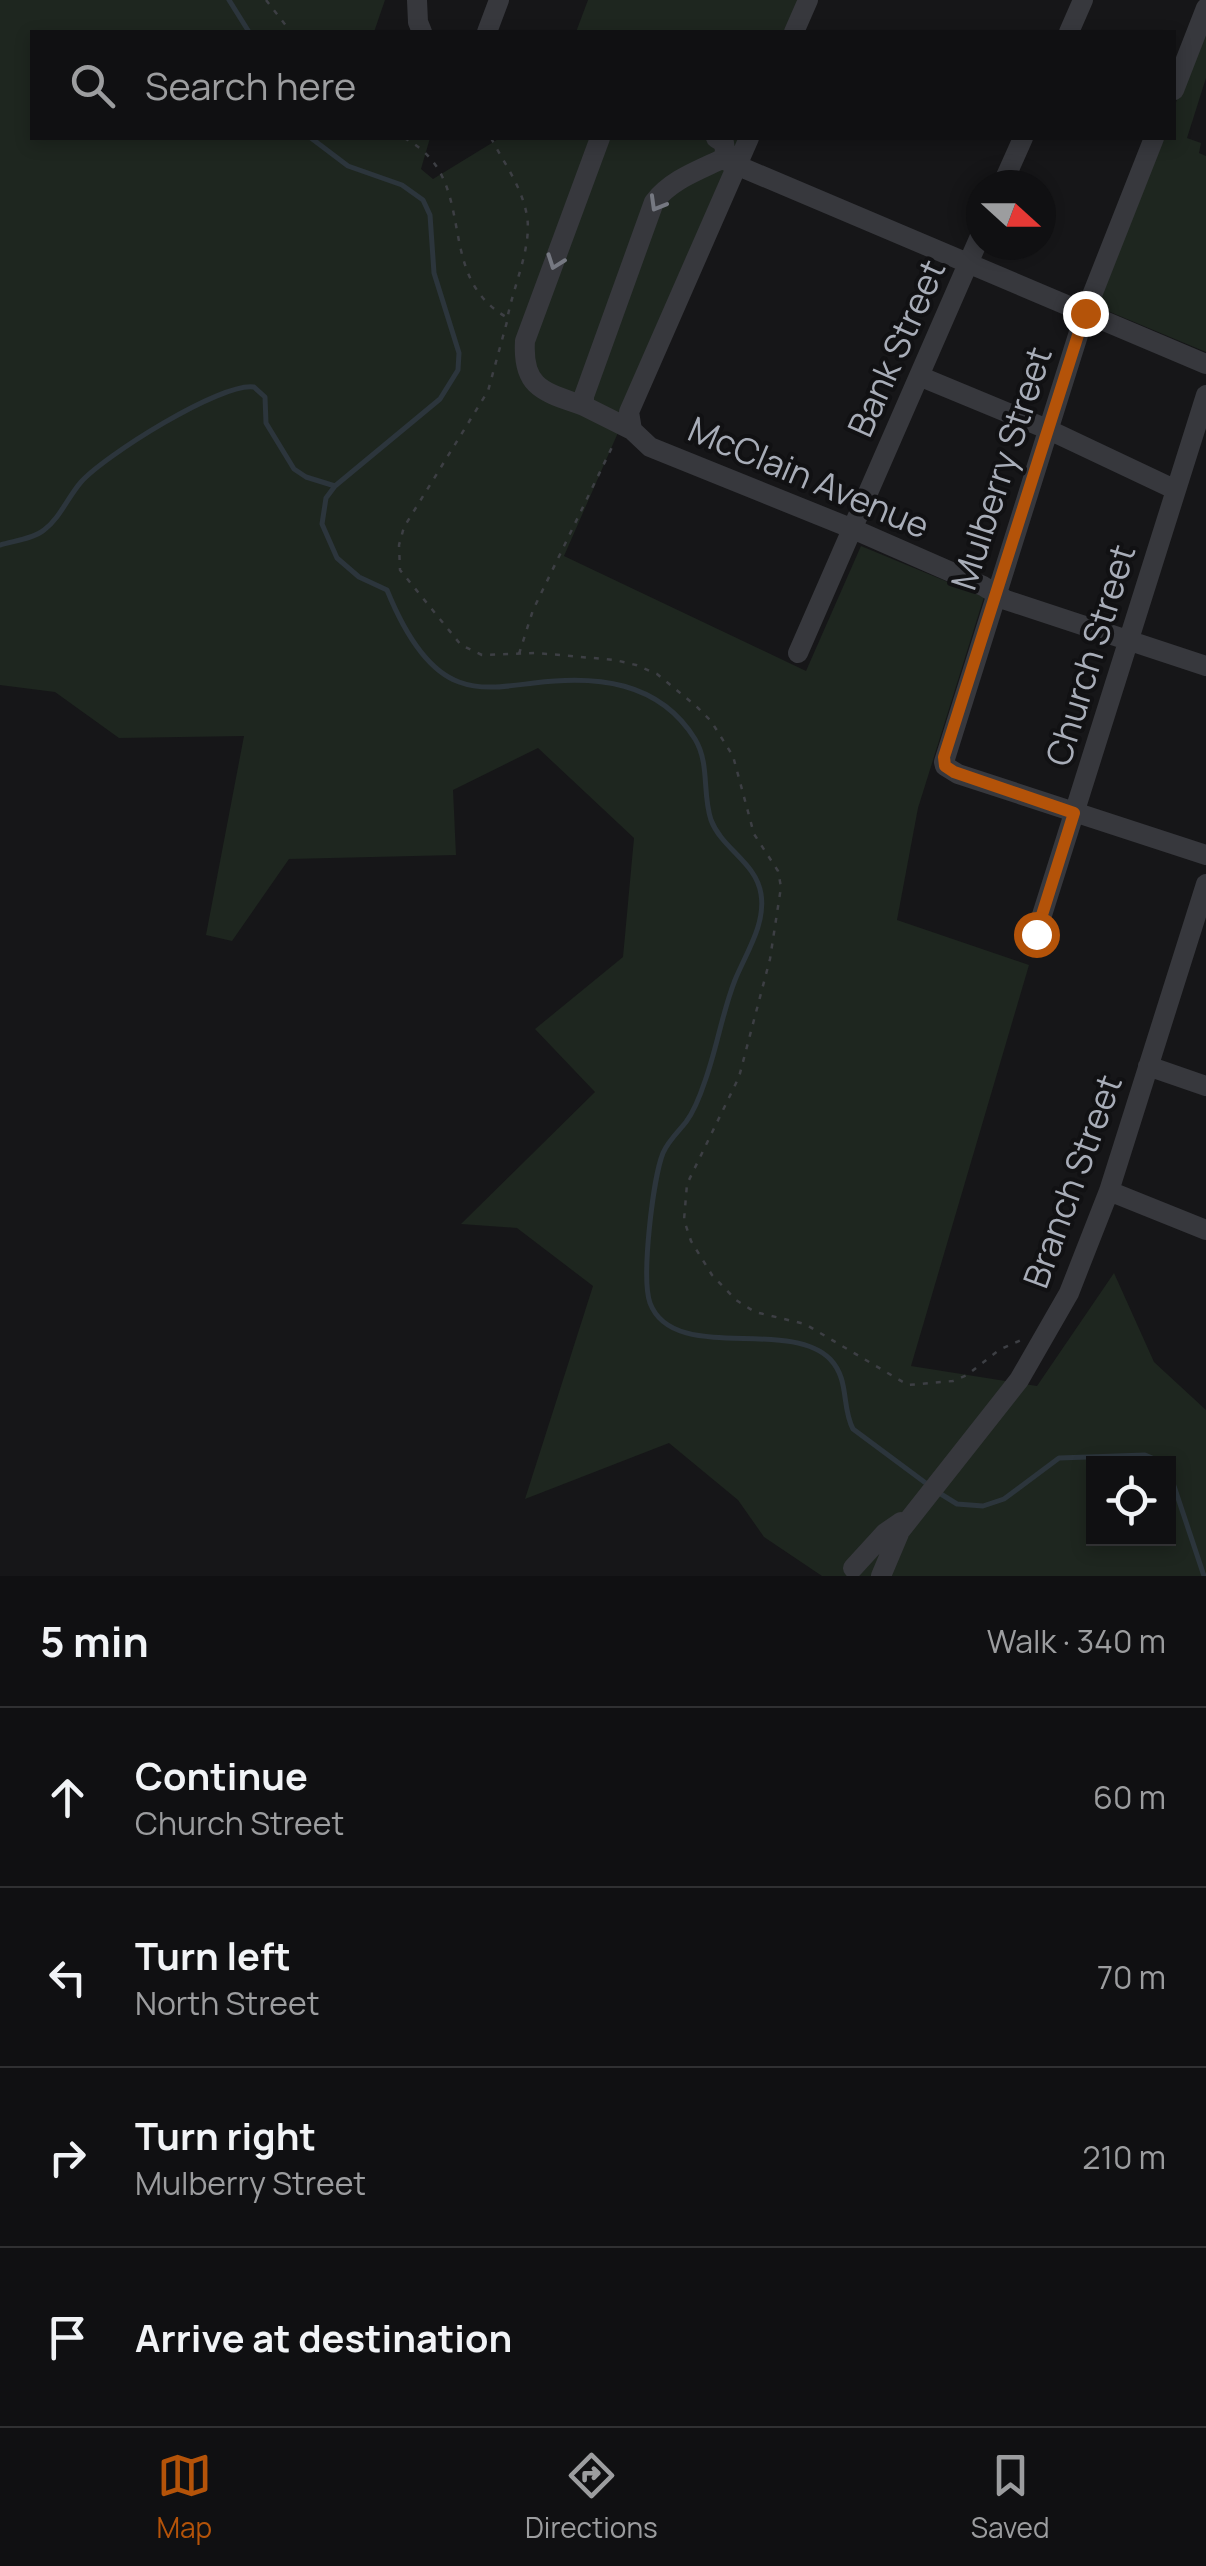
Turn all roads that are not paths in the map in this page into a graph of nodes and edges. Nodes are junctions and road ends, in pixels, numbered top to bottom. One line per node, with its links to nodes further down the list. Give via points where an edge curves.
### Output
1 (417, 0): 6 (street)
2 (499, 0): 7 (street)
3 (808, 0): 8 (street)
4 (1083, 0): 9 (street)
5 (1206, 8): 10 (street)
6 (421, 30)
7 (488, 30)
8 (795, 30)
9 (1070, 30)
10 (1176, 85)
11 (599, 140): 24 (street, McClain Avenue, one-way to 24, via 525,342 524,360 540,390)
12 (719, 140): 16 (street)
13 (748, 140): 16 (street)
14 (1022, 140): 17 (street)
15 (1153, 140): 20 (street, Mulberry Street)
16 (732, 163): 19 (street); 24 (street, one-way to 24, via 722,159 686,176 654,202); 25 (street)
17 (1009, 170)
18 (970, 260): 19 (street, Bank Street)
19 (968, 264): 20 (street); 22 (street, Bank Street)
20 (1085, 313): 21 (street); 26 (street, Mulberry Street)
21 (1206, 364)
22 (919, 376): 26 (street); 28 (street, Bank Street)
23 (1206, 395): 27 (street, Church Street)
24 (584, 406): 25 (street, McClain Avenue)
25 (631, 424): 28 (street, McClain Avenue, via 650,447)
26 (1047, 429): 27 (street); 29 (street, Mulberry Street)
27 (1176, 490): 30 (street, Church Street)
28 (852, 529): 29 (street, McClain Avenue); 31 (street, Bank Street)
29 (995, 594): 30 (street, McClain Avenue); 33 (street, Mulberry Street, via 945,766)
30 (1128, 638): 32 (street, McClain Avenue); 33 (street, Church Street)
31 (798, 653)
32 (1206, 666)
33 (1074, 813): 34 (street); 37 (street, Church Street)
34 (1206, 855)
35 (1206, 884): 36 (street, Branch Street)
36 (1202, 913): 38 (street, Branch Street)
37 (1036, 934)
38 (1148, 1066): 39 (street); 40 (street, Branch Street)
39 (1206, 1086)
40 (1108, 1190): 41 (street); 42 (street, Branch Street, via 1069,1293 1040,1347)
41 (1206, 1230)
42 (915, 1509): 43 (street); 44 (street)
43 (883, 1570): 44 (street, via 863,1562)
44 (848, 1572)

